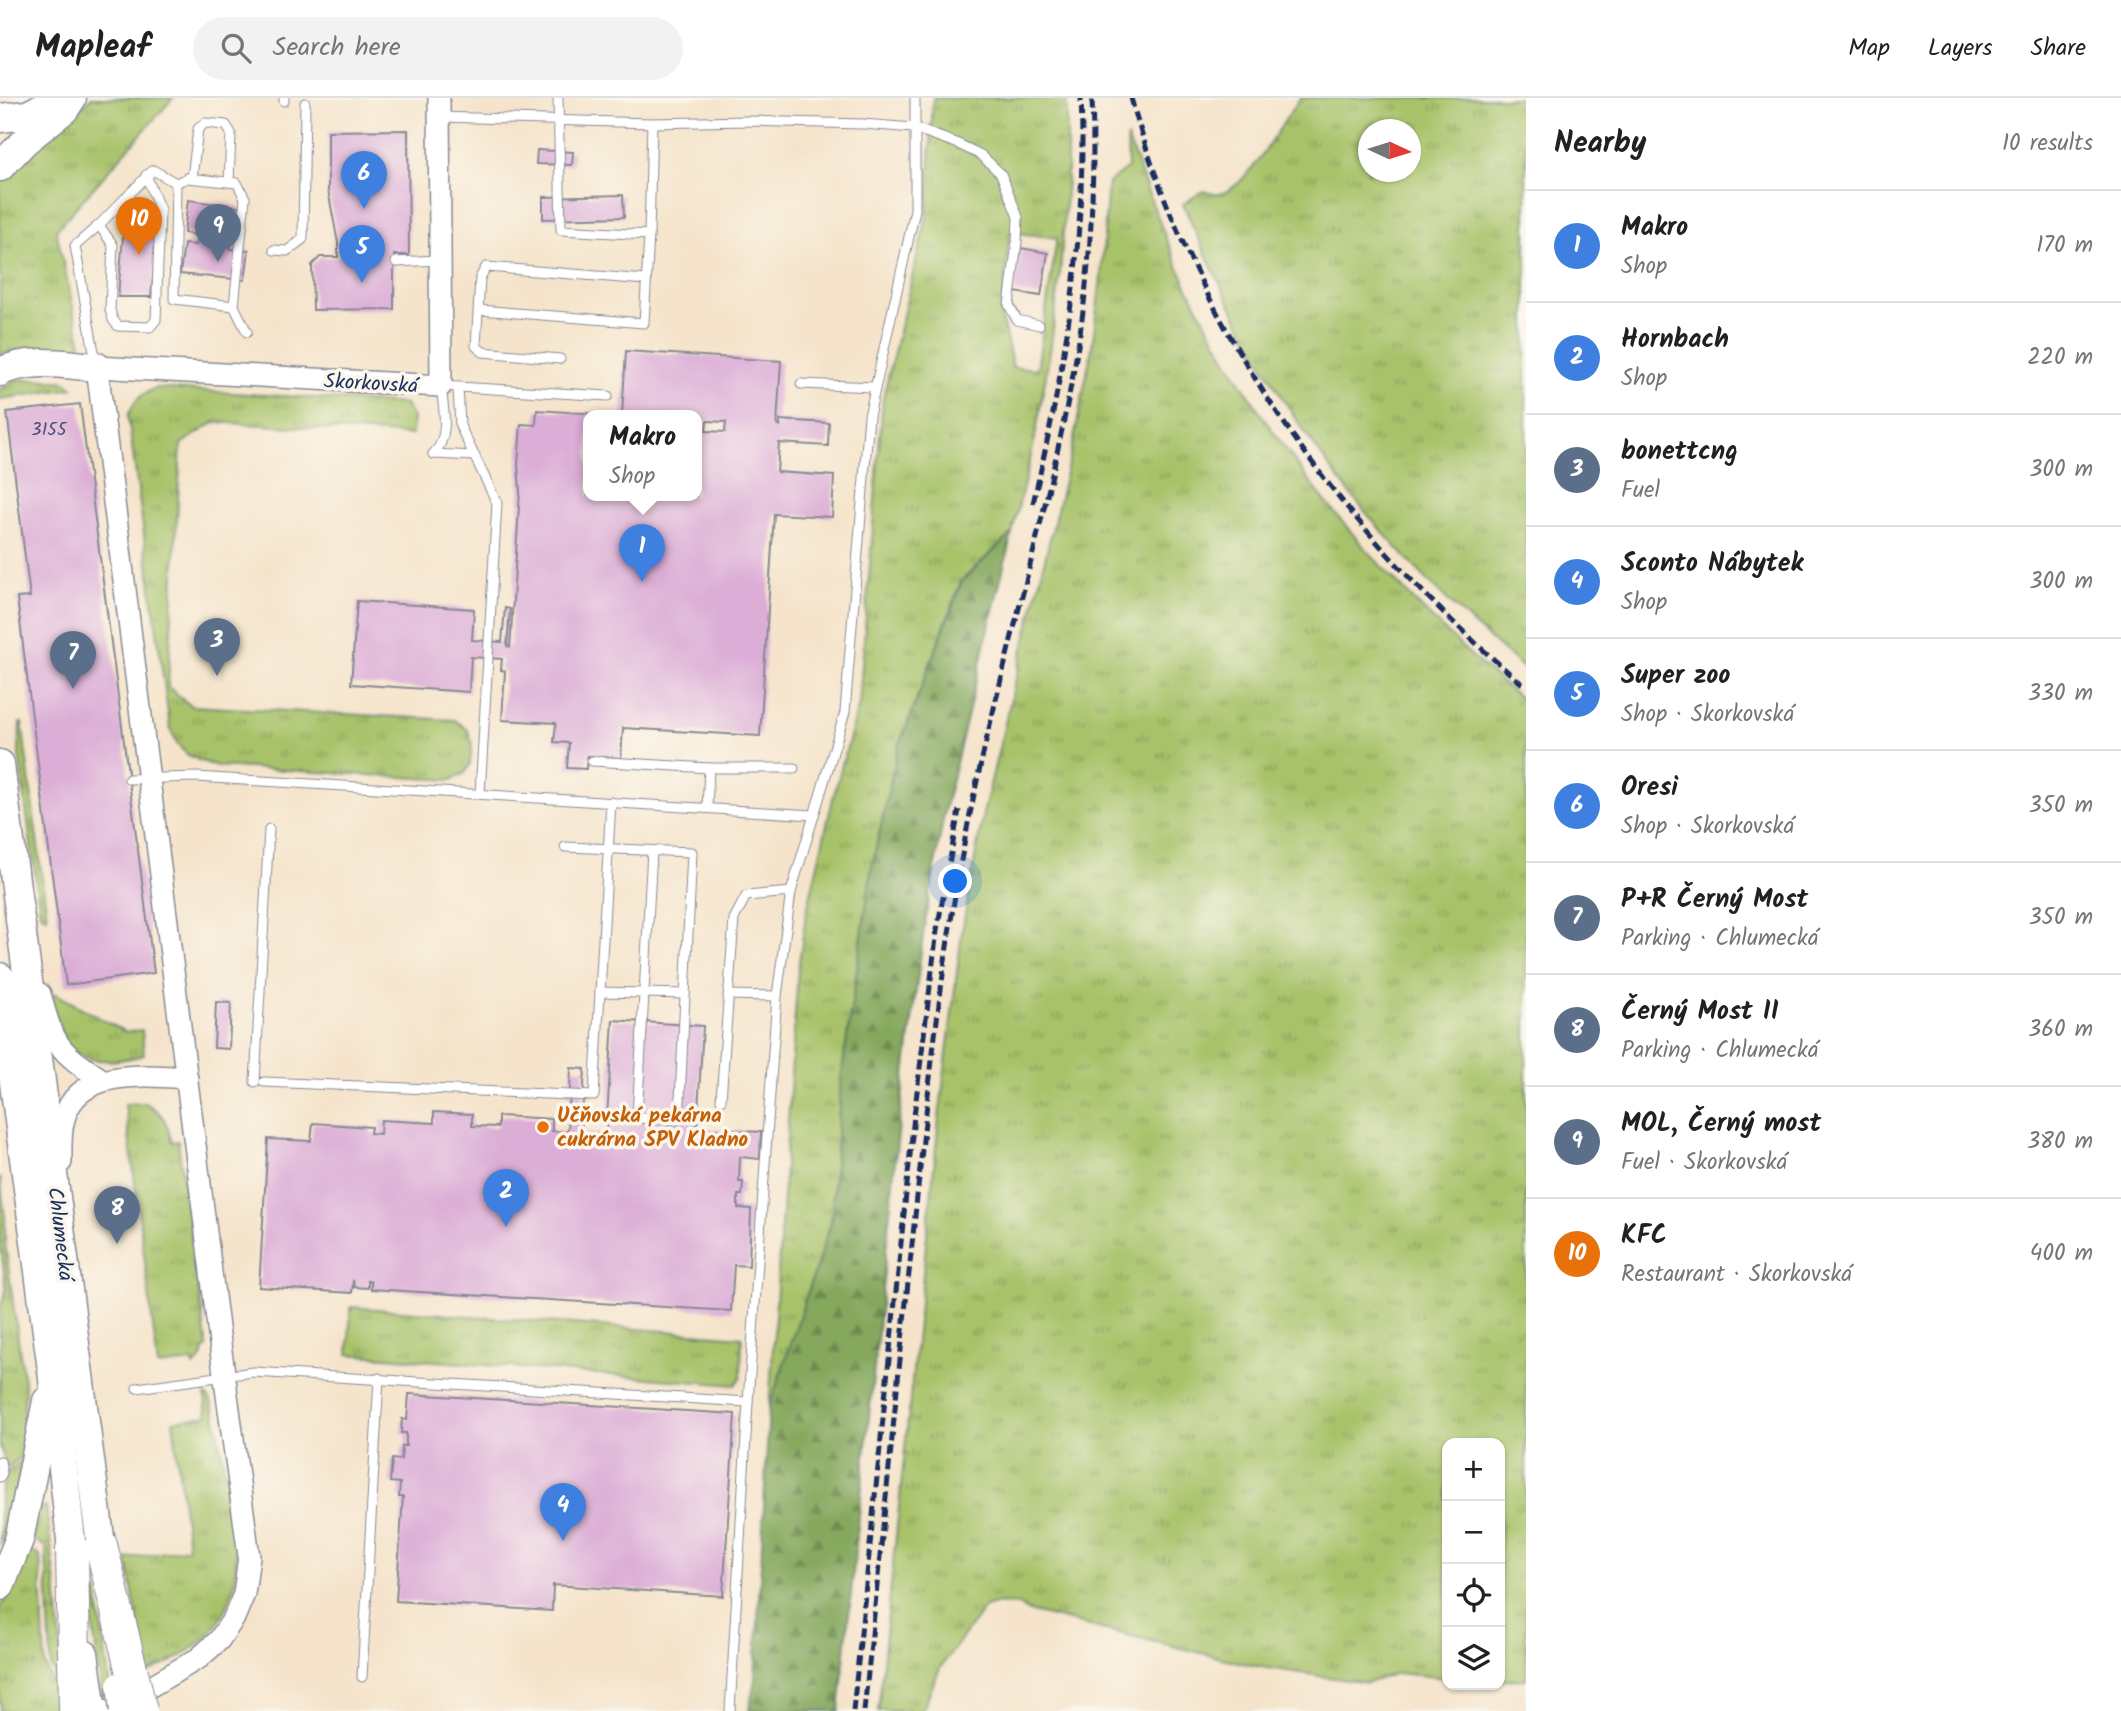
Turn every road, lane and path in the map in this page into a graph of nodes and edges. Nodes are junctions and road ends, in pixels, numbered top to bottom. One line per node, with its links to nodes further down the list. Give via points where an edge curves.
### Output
1 (61, 98): 7 (main road, via 27,115)
2 (72, 98): 11 (main road)
3 (558, 98): 8 (lane)
4 (915, 98): 10 (lane)
5 (305, 103): 18 (lane, via 303,239 287,251)
6 (439, 108): 8 (lane); 19 (street, Skorkovská)
7 (0, 118)
8 (557, 121): 9 (lane); 17 (lane, via 561,230)
9 (652, 123): 10 (lane, via 749,121); 17 (lane)
10 (914, 128): 24 (lane, via 981,155 1001,174 1018,217 1009,305 1017,320); 31 (lane, via 915,210)
11 (0, 167)
12 (146, 175): 15 (lane, via 153,170); 16 (lane); 16 (lane, via 160,210 156,320 150,327 118,326 113,320 113,245)
13 (192, 178): 14 (lane); 14 (lane, via 198,129 205,123 226,125 231,134); 15 (lane)
14 (229, 182): 22 (lane, via 237,183 245,198)
15 (176, 183): 22 (lane, via 174,299)
16 (99, 225): 27 (lane, via 75,246)
17 (649, 234): 21 (lane)
18 (274, 250)
19 (440, 260): 20 (lane); 30 (street, Skorkovská)
20 (396, 262)
21 (646, 280): 23 (lane, via 486,267 480,278); 23 (lane, via 644,323)
22 (234, 306): 25 (lane)
23 (479, 310): 26 (lane, via 477,346 483,352)
24 (1039, 325)
25 (247, 332)
26 (560, 359)
27 (97, 367): 28 (main road, via 37,363); 30 (street, Skorkovská); 38 (street)
28 (0, 372)
29 (801, 384): 31 (lane)
30 (449, 387): 32 (lane); 33 (lane); 33 (lane, via 440,448 433,454)
31 (875, 387): 42 (lane, via 845,712)
32 (608, 396)
33 (475, 456): 39 (lane, via 497,503)
34 (592, 761): 36 (lane)
35 (0, 764): 48 (main road, Chlumecká)
36 (709, 768): 37 (lane); 41 (lane)
37 (794, 768)
38 (139, 778): 39 (lane); 55 (street)
39 (480, 794): 40 (lane)
40 (611, 802): 41 (lane); 45 (lane)
41 (707, 808): 42 (lane)
42 (813, 814): 47 (lane)
43 (269, 829): 50 (lane, via 260,1082 594,1096)
44 (565, 847): 45 (lane)
45 (608, 850): 46 (lane); 50 (lane)
46 (652, 851): 51 (lane); 52 (lane, via 692,852)
47 (791, 892): 53 (lane, via 746,897 734,919); 54 (lane)
48 (19, 913): 56 (street, via 52,1036 69,1058); 58 (main road, Chlumecká)
49 (0, 978): 59 (main road, Chlumecká)
50 (600, 992): 51 (lane)
51 (645, 993): 52 (lane); 52 (lane, via 637,1118 679,1119)
52 (685, 994)
53 (728, 995): 54 (lane); 57 (lane)
54 (777, 996): 63 (lane)
55 (187, 1078): 56 (street); 60 (street)
56 (101, 1079): 58 (street, via 73,1099 63,1122)
57 (721, 1100)
58 (58, 1210): 66 (main road, Chlumecká)
59 (52, 1370): 66 (main road, Chlumecká); 67 (main road, via 29,1500 14,1556)
60 (224, 1375): 61 (lane, via 253,1372); 62 (lane); 70 (street, via 248,1543 244,1594 227,1629 208,1651 148,1689)
61 (379, 1378): 63 (lane); 68 (lane)
62 (137, 1388)
63 (748, 1402): 73 (lane)
64 (0, 1461): 65 (lane)
65 (1, 1475)
66 (86, 1547): 69 (highway); 70 (highway)
67 (0, 1586)
68 (362, 1677)
69 (126, 1681): 71 (main road, bridge); 72 (highway, bridge)
70 (89, 1709)
71 (122, 1711)
72 (141, 1711)
73 (730, 1711)

